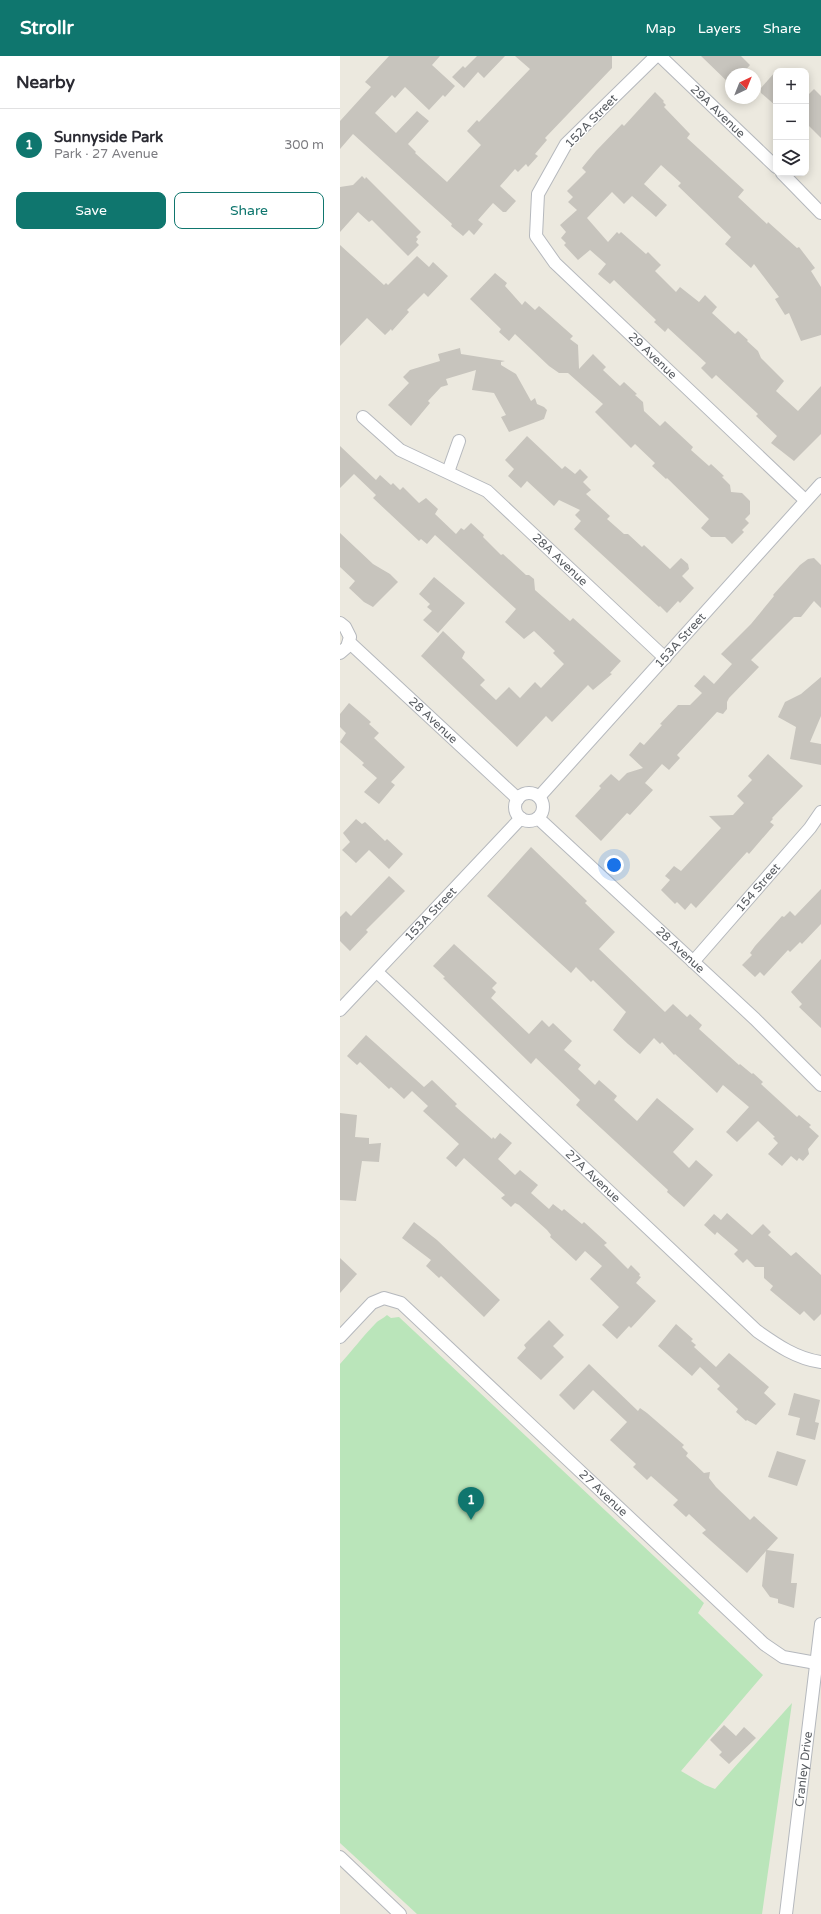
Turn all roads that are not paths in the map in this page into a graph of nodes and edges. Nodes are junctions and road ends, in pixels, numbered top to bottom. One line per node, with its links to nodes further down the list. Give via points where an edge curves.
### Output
1 (656, 56): 5 (street, 152A Street, via 566,144)
2 (660, 56): 3 (street, 29A Avenue)
3 (773, 164)
4 (785, 176): 6 (street)
5 (538, 194): 11 (street, 29 Avenue, via 536,236 555,263)
6 (821, 213)
7 (363, 417): 9 (street, 28A Avenue, via 400,450)
8 (459, 441): 9 (street)
9 (448, 472): 15 (street, 28A Avenue, via 487,491)
10 (821, 484): 11 (street, 153A Street)
11 (805, 500): 15 (street, 153A Street)
12 (340, 623): 13 (street, via 348,631)
13 (350, 642): 14 (street); 17 (street, 28 Avenue)
14 (340, 653)
15 (665, 658): 16 (street, 153A Street)
16 (538, 797): 17 (street, via 526,793); 20 (street, via 543,808)
17 (518, 799): 19 (street, via 516,810)
18 (821, 812): 21 (street, 154 Street, via 810,828)
19 (521, 818): 20 (street, via 529,821); 22 (street, 153A Street)
20 (538, 818): 21 (street, 28 Avenue)
21 (693, 962): 24 (street, 28 Avenue)
22 (377, 972): 23 (street, 153A Street); 26 (street, 27A Avenue, via 757,1331 785,1350)
23 (340, 1010)
24 (821, 1085)
25 (340, 1338): 28 (street, 27 Avenue, via 372,1303 384,1298 401,1303 764,1644 783,1657)
26 (821, 1362)
27 (821, 1624): 28 (street, Cranley Drive)
28 (816, 1663): 31 (street, Cranley Drive)
29 (340, 1857): 30 (street)
30 (400, 1914)
31 (786, 1914)

